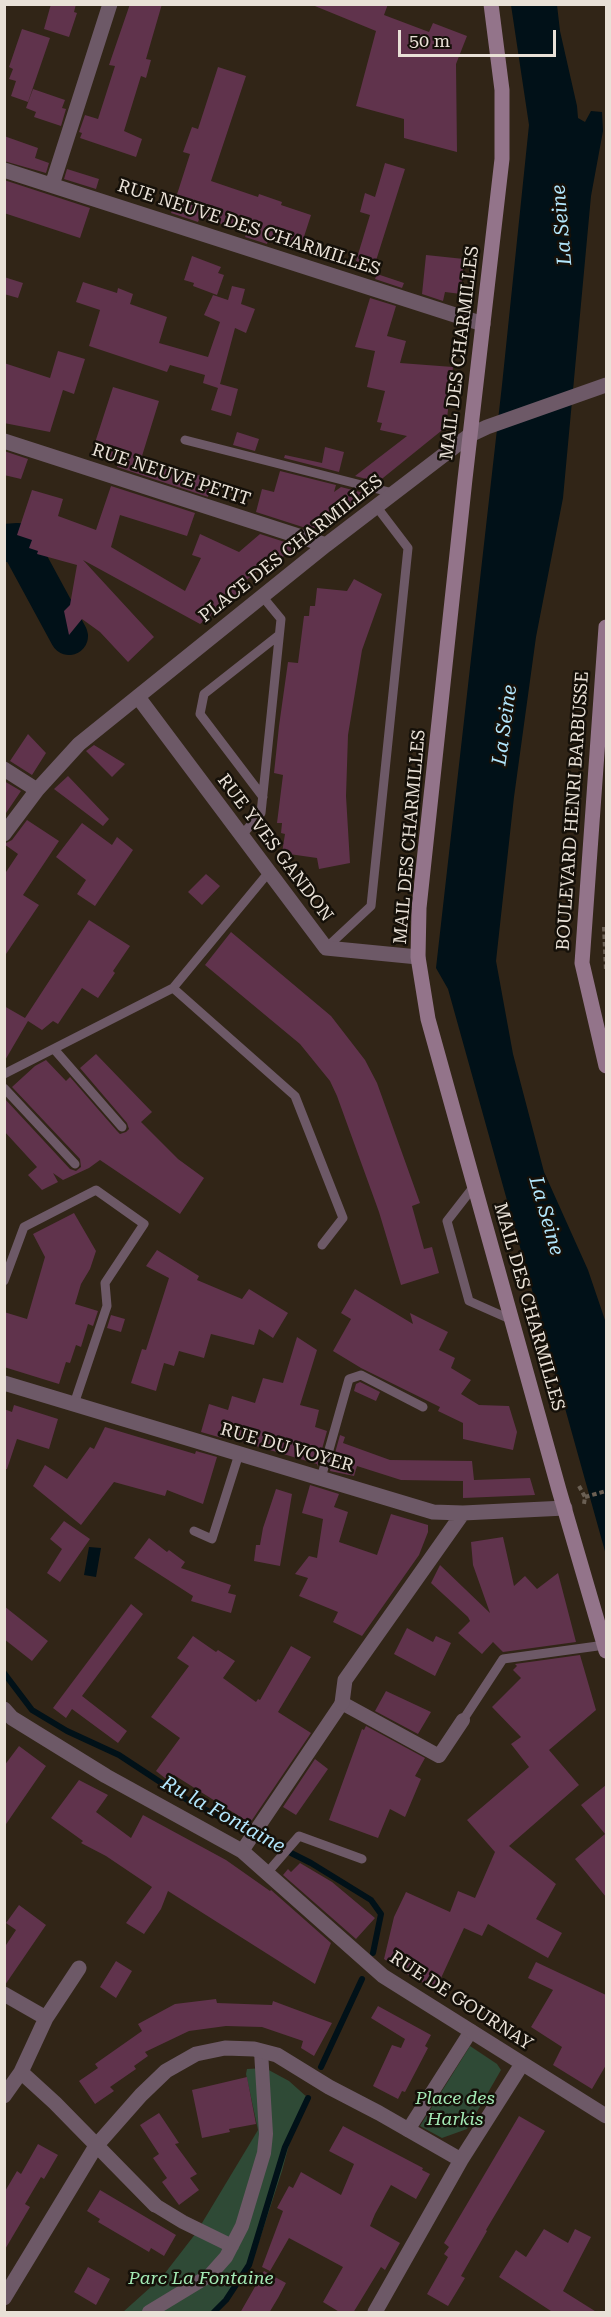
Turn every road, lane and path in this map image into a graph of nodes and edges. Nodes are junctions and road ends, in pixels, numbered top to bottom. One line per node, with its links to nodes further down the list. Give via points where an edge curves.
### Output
1 (111, 4): 4 (street)
2 (491, 4): 5 (main road, MAIL DES CHARMILLES, via 502,90 502,159)
3 (4, 170): 4 (street, RUE NEUVE DES CHARMILLES)
4 (52, 185): 5 (street, RUE NEUVE DES CHARMILLES)
5 (483, 324): 7 (main road, MAIL DES CHARMILLES)
6 (606, 385): 7 (street, PLACE DES CHARMILLES)
7 (470, 435): 10 (street, PLACE DES CHARMILLES); 24 (main road, MAIL DES CHARMILLES, via 419,908)
8 (186, 440): 10 (lane)
9 (4, 441): 12 (street, RUE NEUVE PETIT)
10 (393, 493): 11 (street, PLACE DES CHARMILLES)
11 (376, 506): 12 (street, PLACE DES CHARMILLES); 23 (lane, via 408,548 371,906)
12 (326, 545): 13 (street, PLACE DES CHARMILLES)
13 (262, 596): 15 (lane, via 281,619); 16 (street, PLACE DES CHARMILLES)
14 (606, 627): 27 (main road, BOULEVARD HENRI BARBUSSE, via 582,963)
15 (279, 635): 19 (lane); 19 (lane, via 204,694 200,714)
16 (138, 697): 18 (street, PLACE DES CHARMILLES, via 79,744); 21 (street, RUE YVES GANDON)
17 (4, 769): 18 (street)
18 (37, 790): 20 (street, PLACE DES CHARMILLES)
19 (263, 797): 21 (lane, via 261,813)
20 (4, 834)
21 (242, 835): 22 (street, RUE YVES GANDON)
22 (269, 872): 23 (street, RUE YVES GANDON); 25 (lane)
23 (326, 948): 24 (street, RUE YVES GANDON)
24 (418, 957): 32 (main road, MAIL DES CHARMILLES, via 428,1018)
25 (173, 988): 26 (lane); 33 (lane, via 295,1096 343,1218)
26 (54, 1049): 28 (lane); 30 (lane)
27 (606, 1066)
28 (4, 1074)
29 (4, 1088): 31 (lane)
30 (122, 1126)
31 (75, 1164)
32 (475, 1185): 35 (main road, MAIL DES CHARMILLES); 35 (lane, via 447,1221 469,1301)
33 (322, 1245)
34 (4, 1281): 37 (lane, via 24,1227 96,1190 144,1224 105,1283 107,1306)
35 (512, 1320): 45 (main road, MAIL DES CHARMILLES)
36 (4, 1383): 37 (street, RUE DU VOYER)
37 (74, 1404): 39 (street, RUE DU VOYER)
38 (423, 1407): 40 (lane, via 361,1375 349,1378)
39 (239, 1455): 40 (street, RUE DU VOYER); 47 (lane, via 212,1539)
40 (321, 1478): 46 (street, RUE DU VOYER, via 434,1512)
41 (579, 1486): 43 (path)
42 (606, 1491): 43 (path)
43 (585, 1497): 44 (path)
44 (584, 1504)
45 (565, 1508): 46 (street, RUE DU VOYER); 48 (main road, MAIL DES CHARMILLES)
46 (463, 1513): 49 (street, via 345,1680)
47 (194, 1531)
48 (606, 1648): 51 (lane, via 503,1659)
49 (342, 1703): 51 (street, via 439,1756); 52 (street)
50 (4, 1709): 52 (street, RUE DE GOURNAY, via 12,1718 106,1776)
51 (463, 1720)
52 (244, 1847): 54 (street, RUE DE GOURNAY)
53 (362, 1859): 54 (lane, via 299,1836)
54 (267, 1873): 58 (street, RUE DE GOURNAY, via 383,1976)
55 (79, 1968): 57 (street)
56 (4, 1994): 57 (street)
57 (46, 2018): 61 (street)
58 (471, 2031): 60 (street, RUE DE GOURNAY); 64 (street)
59 (261, 2051): 64 (street, via 277,2055); 65 (street, via 225,2048 196,2054 166,2071); 68 (street, via 264,2153)
60 (522, 2064): 63 (street, RUE DE GOURNAY); 66 (street)
61 (21, 2072): 62 (street); 65 (street)
62 (4, 2096)
63 (606, 2116)
64 (408, 2130): 66 (street)
65 (96, 2146): 67 (street); 69 (street)
66 (461, 2160): 71 (street)
67 (155, 2205): 68 (street)
68 (232, 2246): 70 (street, via 210,2275)
69 (4, 2298)
70 (148, 2313)
71 (375, 2313)

